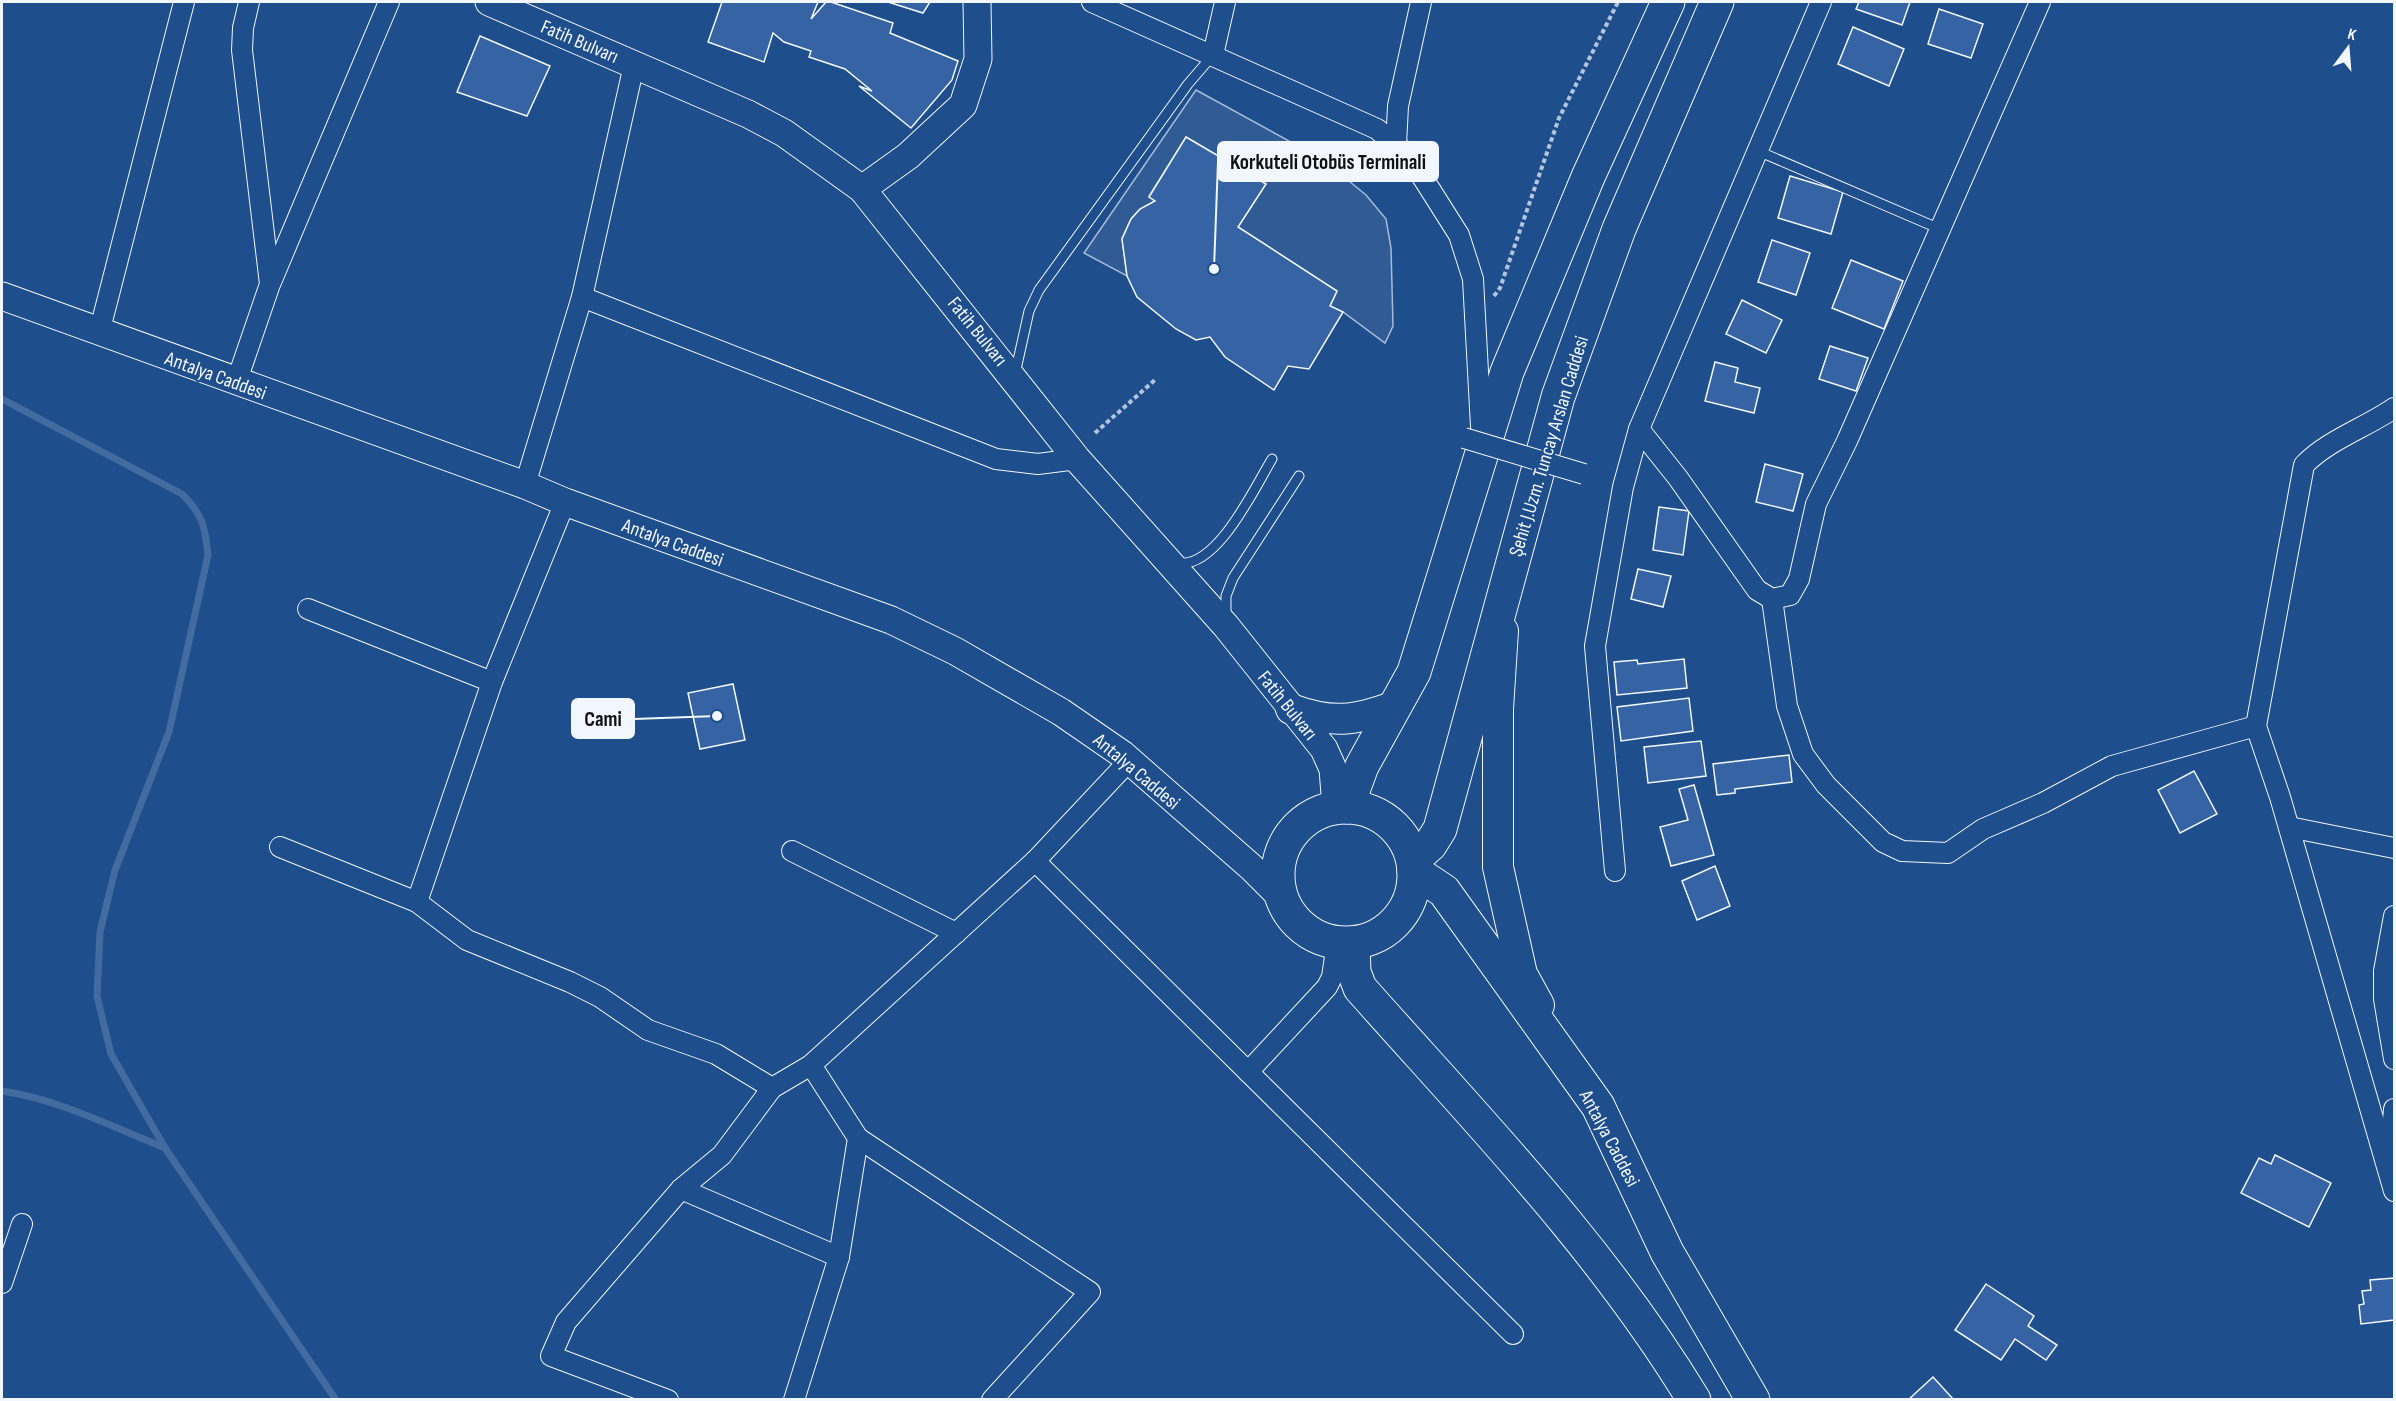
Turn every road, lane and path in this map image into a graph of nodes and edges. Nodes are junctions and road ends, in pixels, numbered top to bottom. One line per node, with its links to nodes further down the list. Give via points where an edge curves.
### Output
1 (184, 2): 24 (street)
2 (249, 2): 20 (street, via 243,50)
3 (389, 2): 20 (street)
4 (489, 2): 15 (main road, Fatih Bulvarı)
5 (977, 2): 18 (main road, via 978,58 963,105 908,156)
6 (1092, 2): 14 (street)
7 (1226, 2): 14 (street)
8 (1421, 2): 16 (street, via 1398,106)
9 (1618, 2): 23 (path, via 1559,118 1500,288)
10 (1668, 2): 31 (highway, via 1588,177)
11 (1717, 2): 39 (highway, Şehit J.Uzm. Tuncay Arslan Caddesi, via 1619,229 1562,385)
12 (1821, 2): 17 (street)
13 (2040, 2): 19 (street)
14 (1213, 55): 16 (street, via 1377,129); 25 (lane, via 1039,290 1029,311)
15 (634, 64): 18 (main road, Fatih Bulvarı, via 784,133); 22 (street)
16 (1396, 145): 23 (street, via 1409,156 1459,235 1473,279)
17 (1758, 151): 19 (lane); 29 (street)
18 (862, 189): 25 (main road, Fatih Bulvarı)
19 (1940, 229): 40 (street, via 1816,504 1799,579 1790,595)
20 (270, 284): 27 (street)
21 (2, 296): 24 (main road, Antalya Caddesi)
22 (582, 297): 32 (street, via 996,459 1038,464); 36 (street)
23 (1476, 313): 31 (street)
24 (99, 333): 27 (main road, Antalya Caddesi)
25 (1014, 377): 32 (main road, Fatih Bulvarı)
26 (1155, 380): 30 (path)
27 (236, 383): 36 (main road, Antalya Caddesi)
28 (2394, 408): 46 (street, via 2319,450 2304,465)
29 (1639, 429): 40 (street, via 1756,590); 55 (street, via 1623,487 1595,646)
30 (1095, 433)
31 (1473, 448): 34 (street, bridge); 44 (highway, via 1414,672)
32 (1077, 459): 38 (main road, Fatih Bulvarı)
33 (1272, 459): 38 (lane, via 1217,546 1186,564)
34 (1584, 474)
35 (1299, 476): 42 (lane, via 1233,578 1226,596)
36 (525, 485): 37 (main road, Antalya Caddesi)
37 (565, 502): 43 (street); 47 (main road, Antalya Caddesi, via 891,620 955,651 1061,712)
38 (1166, 561): 42 (main road, Fatih Bulvarı)
39 (1507, 585): 54 (highway, Şehit J.Uzm. Tuncay Arslan Caddesi, via 1440,829); 65 (main road, via 1498,709 1498,867 1522,974)
40 (1772, 599): 46 (street, via 1787,705 1803,754 1826,785 1883,842 1902,851 1948,853 1983,829 2043,803 2112,765)
41 (308, 609): 43 (street)
42 (1226, 626): 45 (main road, Fatih Bulvarı)
43 (492, 682): 57 (street)
44 (1395, 706): 45 (main road, via 1344,720 1315,718); 48 (highway)
45 (1291, 709): 48 (main road, Fatih Bulvarı, via 1324,749)
46 (2256, 726): 49 (street)
47 (1129, 760): 53 (street); 56 (main road, Antalya Caddesi)
48 (1342, 807): 54 (highway, via 1369,811 1389,822 1404,839); 56 (highway, via 1306,820 1284,845 1278,866)
49 (2289, 827): 51 (street); 68 (street)
50 (280, 847): 57 (street)
51 (2394, 848)
52 (792, 851): 59 (street)
53 (1035, 861): 59 (street); 63 (street)
54 (1413, 866): 60 (highway, via 1412,894 1401,915 1375,937); 65 (highway, Antalya Caddesi, via 1444,891)
55 (1616, 871)
56 (1282, 898): 60 (highway, via 1300,926 1319,938)
57 (417, 902): 64 (street, via 467,940 590,992 648,1030 716,1054)
58 (2394, 916): 61 (street, via 2384,971 2384,999)
59 (956, 933): 62 (street)
60 (1345, 943): 63 (street, via 1327,987); 77 (highway, via 1360,988 1576,1230 1621,1288)
61 (2394, 1059)
62 (811, 1065): 64 (street); 67 (street)
63 (1248, 1072): 73 (street)
64 (772, 1088): 69 (street, via 723,1155)
65 (1596, 1104): 78 (highway, Antalya Caddesi, via 1667,1252)
66 (2394, 1109): 68 (street)
67 (858, 1138): 71 (street); 76 (street, via 1090,1292)
68 (2392, 1182)
69 (681, 1189): 71 (street); 74 (street, via 567,1322 551,1356)
70 (22, 1224): 72 (street)
71 (838, 1257): 75 (street)
72 (2, 1283)
73 (1513, 1334)
74 (668, 1400)
75 (794, 1400)
76 (992, 1400)
77 (1694, 1400)
78 (1753, 1400)

